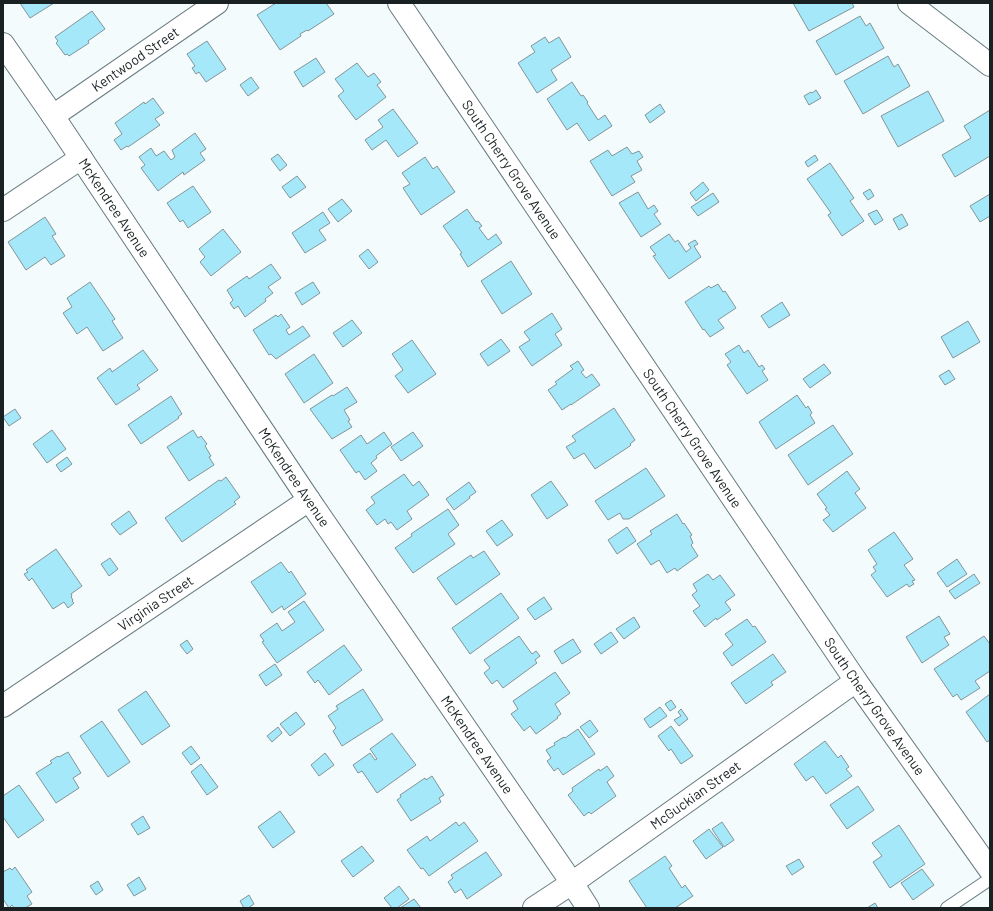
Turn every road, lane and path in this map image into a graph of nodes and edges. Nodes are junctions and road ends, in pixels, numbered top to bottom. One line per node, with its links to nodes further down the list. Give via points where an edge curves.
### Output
1 (217, 3): 6 (street, Kentwood Street)
2 (399, 3): 10 (street, South Cherry Grove Avenue)
3 (909, 3): 5 (street)
4 (3, 44): 6 (street, McKendree Avenue)
5 (990, 65)
6 (53, 116): 7 (street, McKendree Avenue)
7 (81, 158): 8 (street); 9 (street, McKendree Avenue)
8 (3, 210)
9 (309, 500): 11 (street, Virginia Street); 14 (street, McKendree Avenue)
10 (856, 681): 12 (street, South Cherry Grove Avenue); 14 (street, McGuckian Street)
11 (3, 706)
12 (990, 870)
13 (990, 879): 17 (lane)
14 (572, 883): 15 (street, McGuckian Street); 16 (street, McKendree Avenue)
15 (534, 908)
16 (588, 908)
17 (947, 908)

